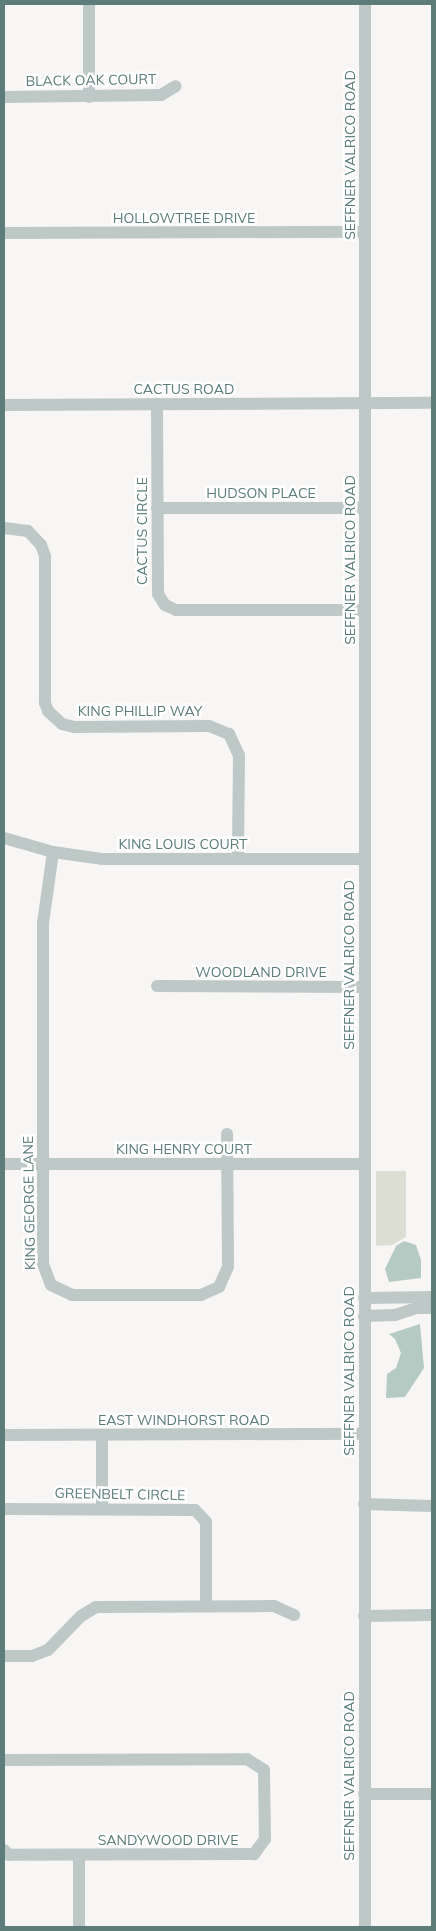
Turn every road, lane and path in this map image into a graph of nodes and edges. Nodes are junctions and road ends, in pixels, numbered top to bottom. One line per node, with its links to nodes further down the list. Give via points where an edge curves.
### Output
1 (89, 4): 5 (street)
2 (365, 4): 6 (street, SEFFNER VALRICO ROAD)
3 (176, 86): 5 (street, BLACK OAK COURT, via 161,95)
4 (4, 97): 5 (street, BLACK OAK COURT)
5 (89, 97)
6 (364, 232): 7 (street, HOLLOWTREE DRIVE); 8 (street, SEFFNER VALRICO ROAD)
7 (4, 233)
8 (365, 403): 9 (street, CACTUS ROAD); 10 (street, CACTUS ROAD); 13 (street, SEFFNER VALRICO ROAD)
9 (432, 403)
10 (157, 404): 11 (street, CACTUS ROAD); 12 (street, CACTUS CIRCLE)
11 (4, 405)
12 (157, 508): 13 (street, HUDSON PLACE); 15 (street, CACTUS CIRCLE, via 158,594 170,608)
13 (365, 508): 15 (street, SEFFNER VALRICO ROAD)
14 (4, 528): 18 (street, KING PHILLIP WAY, via 28,531 41,545 45,556 45,703 48,711 62,724 74,726 209,726 229,734 238,755)
15 (365, 610): 19 (street, SEFFNER VALRICO ROAD)
16 (4, 838): 17 (street, KING LOUIS COURT)
17 (53, 852): 18 (street, KING LOUIS COURT, via 102,859); 24 (street, KING GEORGE LANE, via 42,923)
18 (238, 859): 19 (street, KING LOUIS COURT)
19 (364, 859): 21 (street, SEFFNER VALRICO ROAD)
20 (157, 986): 21 (street, WOODLAND DRIVE)
21 (364, 988): 26 (street, SEFFNER VALRICO ROAD)
22 (226, 1134): 25 (street, KING GEORGE LANE)
23 (4, 1164): 24 (street, KING HENRY COURT)
24 (42, 1164): 25 (street, KING HENRY COURT); 25 (street, KING GEORGE LANE, via 45,1275 58,1291 72,1295 201,1295 219,1287 228,1267)
25 (227, 1164): 26 (street, KING HENRY COURT)
26 (364, 1164): 29 (street, SEFFNER VALRICO ROAD)
27 (398, 1297): 28 (street); 29 (street); 31 (street)
28 (432, 1297)
29 (364, 1298): 32 (street, SEFFNER VALRICO ROAD)
30 (432, 1308): 31 (street, via 417,1308)
31 (399, 1314): 32 (street)
32 (364, 1316): 33 (street, SEFFNER VALRICO ROAD)
33 (364, 1434): 35 (street, EAST WINDHORST ROAD); 36 (street, SEFFNER VALRICO ROAD)
34 (4, 1435): 35 (street, EAST WINDHORST ROAD)
35 (102, 1435): 39 (street)
36 (364, 1504): 37 (street); 43 (street, SEFFNER VALRICO ROAD)
37 (432, 1506)
38 (4, 1509): 39 (street, GREENBELT CIRCLE)
39 (102, 1509): 40 (street, GREENBELT CIRCLE, via 195,1510 206,1522)
40 (206, 1606): 41 (street, via 274,1606); 44 (street, via 96,1607 81,1616 48,1650 32,1656)
41 (294, 1615)
42 (432, 1615): 43 (street)
43 (364, 1616): 46 (street, SEFFNER VALRICO ROAD)
44 (4, 1656)
45 (4, 1760): 49 (street, SANDYWOOD DRIVE, via 247,1759 264,1770 265,1839 254,1854)
46 (364, 1794): 47 (street); 51 (street, SEFFNER VALRICO ROAD)
47 (432, 1794)
48 (4, 1850): 49 (street, SANDYWOOD DRIVE, via 9,1855)
49 (79, 1855): 50 (street)
50 (79, 1927)
51 (365, 1927)

